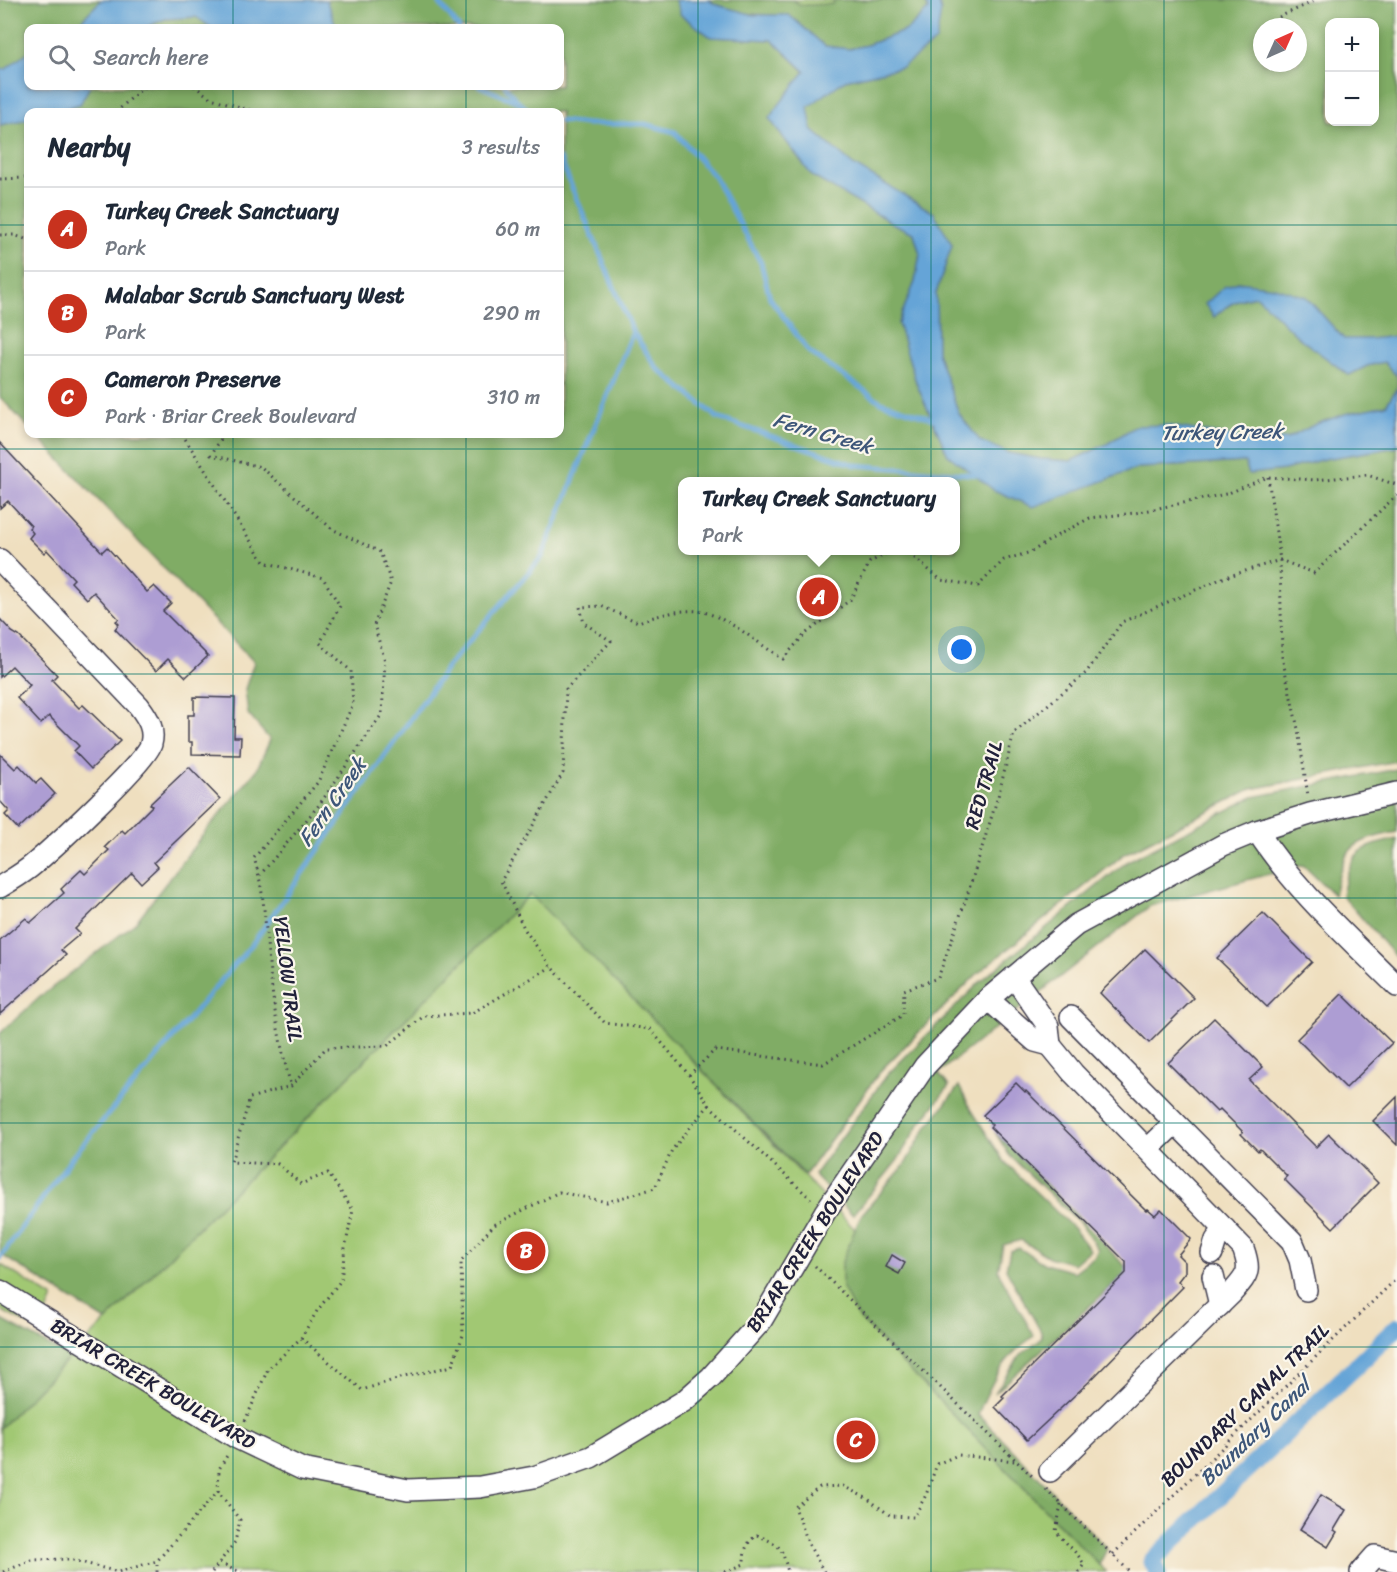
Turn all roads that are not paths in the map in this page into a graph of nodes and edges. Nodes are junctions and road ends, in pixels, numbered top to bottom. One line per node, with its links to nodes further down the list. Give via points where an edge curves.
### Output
1 (0, 560): 4 (street, via 139,706 153,733 150,747 135,766 33,866)
2 (1397, 793): 3 (street, BRIAR CREEK BOULEVARD)
3 (1257, 831): 5 (street, BRIAR CREEK BOULEVARD, via 1223,845 1076,925); 6 (street, via 1274,858 1307,895)
4 (0, 887)
5 (1014, 977): 7 (street, BRIAR CREEK BOULEVARD); 9 (street, via 1048,1026)
6 (1397, 986)
7 (988, 999): 9 (street, via 1035,1041); 16 (street, BRIAR CREEK BOULEVARD, via 925,1066 825,1212 761,1321 711,1377 684,1401 591,1457 534,1477 480,1487 408,1490 302,1469 237,1438)
8 (1071, 1017): 10 (street)
9 (1050, 1045): 11 (street)
10 (1175, 1124): 11 (street); 15 (street, via 1292,1240)
11 (1148, 1149): 12 (street)
12 (1225, 1229): 13 (street); 17 (street, via 1243,1248 1249,1264 1246,1277)
13 (1212, 1253)
14 (1213, 1276): 17 (street)
15 (1306, 1290)
16 (0, 1291)
17 (1220, 1305): 18 (street)
18 (1050, 1470)
19 (1397, 1561): 20 (street, via 1375,1556)
20 (1361, 1572)

